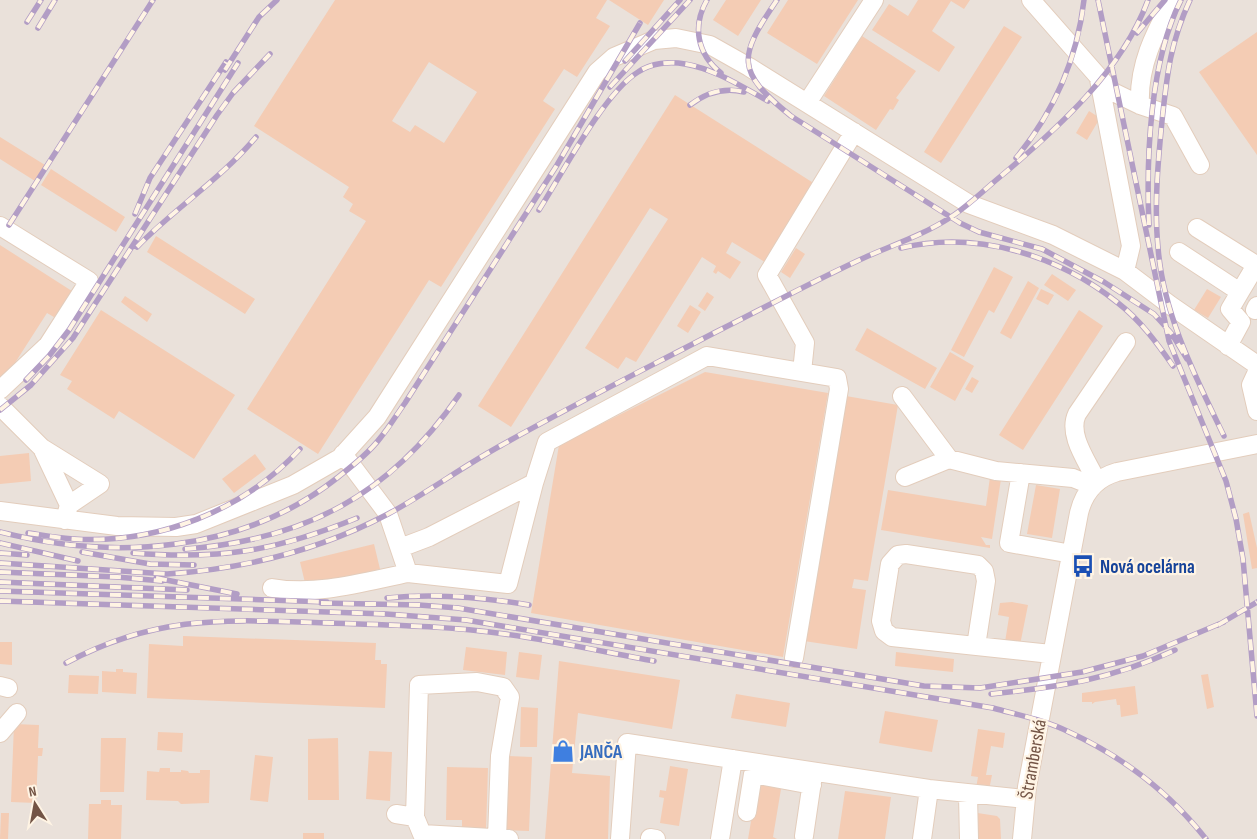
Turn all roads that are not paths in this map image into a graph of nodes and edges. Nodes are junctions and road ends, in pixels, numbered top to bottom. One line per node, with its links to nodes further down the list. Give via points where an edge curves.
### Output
1 (874, 0): 5 (street)
2 (1030, 0): 4 (street)
3 (1165, 4): 6 (street, via 1139,88)
4 (1099, 79): 6 (street, via 1117,95); 13 (street, via 1130,246)
5 (807, 103): 7 (street); 26 (street, via 749,67 699,42 666,37 614,57 594,76 377,417)
6 (1140, 106): 8 (street, via 1173,116)
7 (854, 132): 13 (street, via 969,204 1054,235); 18 (street, via 767,275 805,343)
8 (1200, 165)
9 (0, 226): 20 (street, via 89,281 48,345)
10 (1197, 228): 12 (street)
11 (1179, 252): 14 (street)
12 (1256, 265): 14 (street)
13 (1125, 271): 16 (street)
14 (1240, 292): 16 (street, via 1230,309 1241,322)
15 (1126, 342): 31 (street, via 1073,424)
16 (1228, 346): 17 (street)
17 (1257, 365)
18 (802, 372): 30 (street, via 707,356 547,442); 40 (street, via 837,378 840,389)
19 (1257, 372): 23 (street, via 1251,386)
20 (0, 390)
21 (902, 396): 27 (street)
22 (0, 406): 25 (street)
23 (1257, 411)
24 (1257, 444): 31 (street, via 1117,472)
25 (42, 448): 33 (street); 33 (street, via 100,484)
26 (343, 454): 33 (street, via 293,485 196,524 117,526); 34 (street, via 388,514)
27 (949, 459): 28 (street, via 996,471); 29 (street)
28 (1021, 473): 31 (street, via 1073,478); 35 (street, via 1009,543)
29 (905, 477)
30 (534, 483): 34 (street); 36 (street, via 508,584)
31 (1095, 484): 35 (street, Štramberská, via 1083,499)
32 (0, 511): 33 (street)
33 (67, 513)
34 (400, 548): 36 (street)
35 (1072, 554): 39 (street, Štramberská)
36 (408, 572): 37 (street, via 294,592)
37 (272, 588)
38 (976, 646): 38 (street, via 892,637 884,631 881,621 890,564 898,555 978,566 984,571 986,581); 39 (street)
39 (1051, 654): 47 (street, Štramberská)
40 (794, 658)
41 (17, 713): 42 (street)
42 (0, 733)
43 (733, 759): 44 (street); 53 (street, via 627,742); 54 (street)
44 (812, 778): 45 (street); 48 (street, via 754,774); 51 (street)
45 (928, 789): 46 (street); 55 (street)
46 (968, 795): 47 (street); 56 (street)
47 (1025, 799): 57 (street, Štramberská)
48 (747, 812)
49 (396, 814): 50 (street)
50 (415, 817): 52 (street, via 422,834); 52 (street, via 419,685 477,682 503,687 510,697 500,756)
51 (804, 836)
52 (503, 839)
53 (620, 839)
54 (720, 839)
55 (922, 839)
56 (969, 839)
57 (1022, 839)

